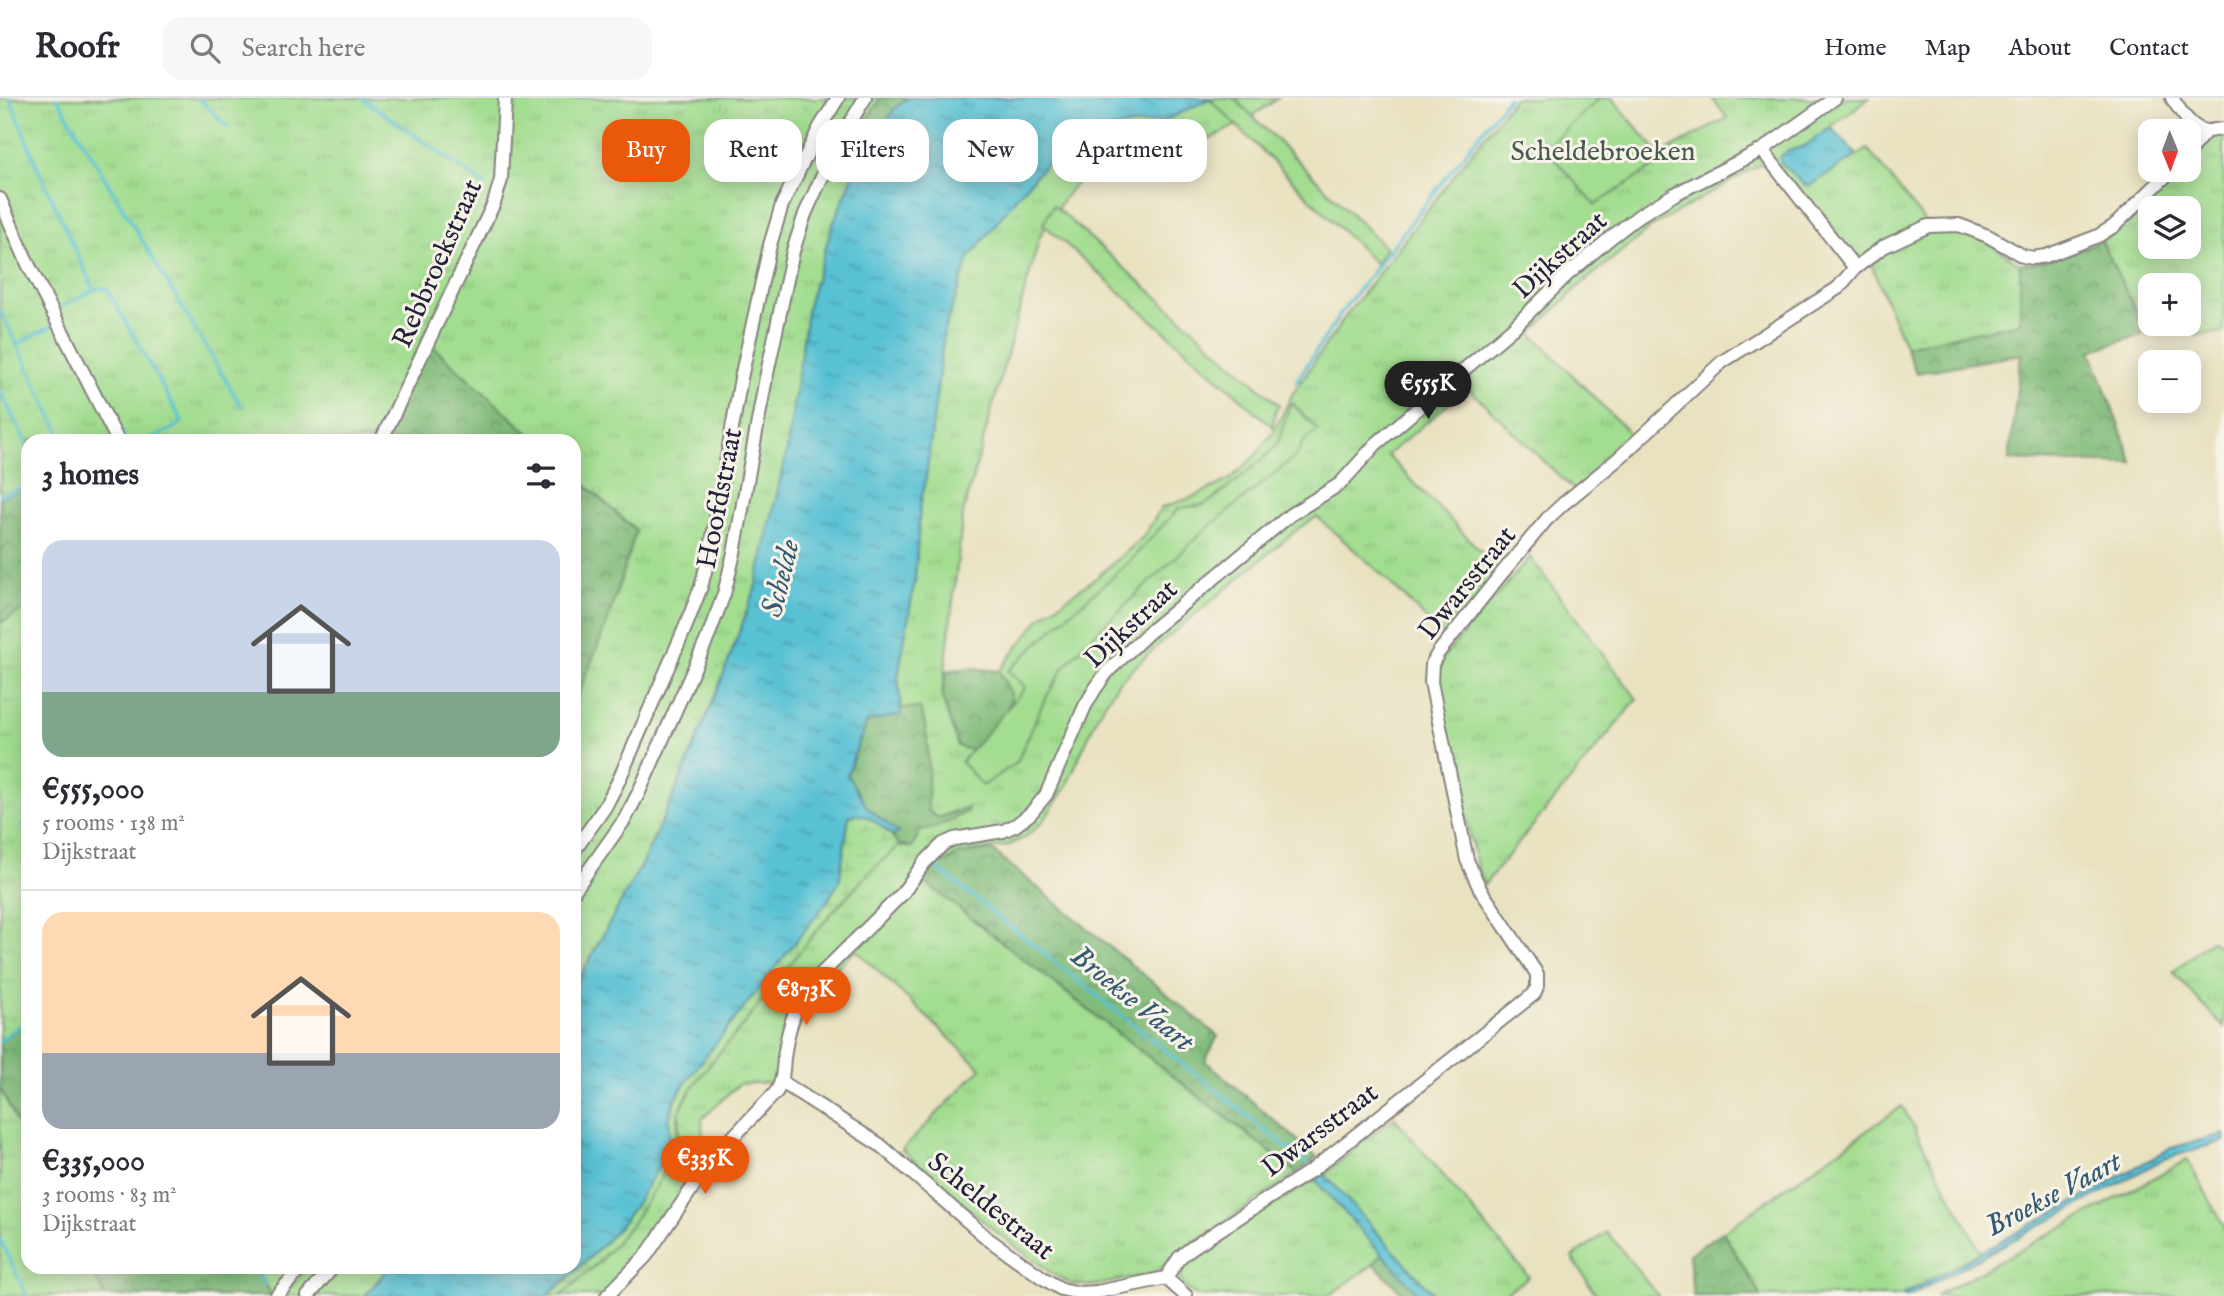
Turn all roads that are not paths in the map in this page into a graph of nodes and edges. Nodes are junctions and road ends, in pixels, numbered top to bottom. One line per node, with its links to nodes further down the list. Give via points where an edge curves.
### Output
1 (505, 98): 14 (street, Rebbroekstraat, via 502,180 494,203)
2 (838, 98): 15 (street, Hoofdstraat, via 782,205 770,245 701,587 618,782)
3 (865, 98): 16 (street, Hoofdstraat, via 820,181 793,251 724,594 639,792)
4 (1835, 98): 9 (street, Dijkstraat)
5 (2172, 98): 7 (street, via 2190,121)
6 (2224, 129): 7 (street)
7 (2206, 131): 8 (street)
8 (2202, 136)
9 (1762, 150): 12 (street); 17 (street, Dijkstraat, via 1675,194 1609,239 1376,444 1340,484 1290,515 1126,653 1085,706 1049,787 1031,813 1003,831 954,839 934,852 902,894 803,994 790,1023)
10 (2160, 182): 12 (street, Dwarsstraat, via 2114,226 2046,256 2023,256 1988,236 1945,224 1898,239)
11 (0, 199): 13 (street)
12 (1855, 268): 20 (street, Dwarsstraat, via 1838,288 1722,362 1563,504 1435,658 1431,682 1467,860 1480,889 1536,974 1534,994 1312,1170 1190,1249)
13 (114, 434)
14 (384, 434)
15 (581, 841)
16 (581, 881)
17 (782, 1082): 20 (street, Scheldestraat, via 880,1145 988,1239 1061,1289 1097,1292); 23 (street, via 712,1159 646,1256)
18 (296, 1274): 21 (street)
19 (327, 1274): 22 (street)
20 (1166, 1278): 24 (street)
21 (276, 1296)
22 (308, 1296)
23 (607, 1296)
24 (1186, 1296)

